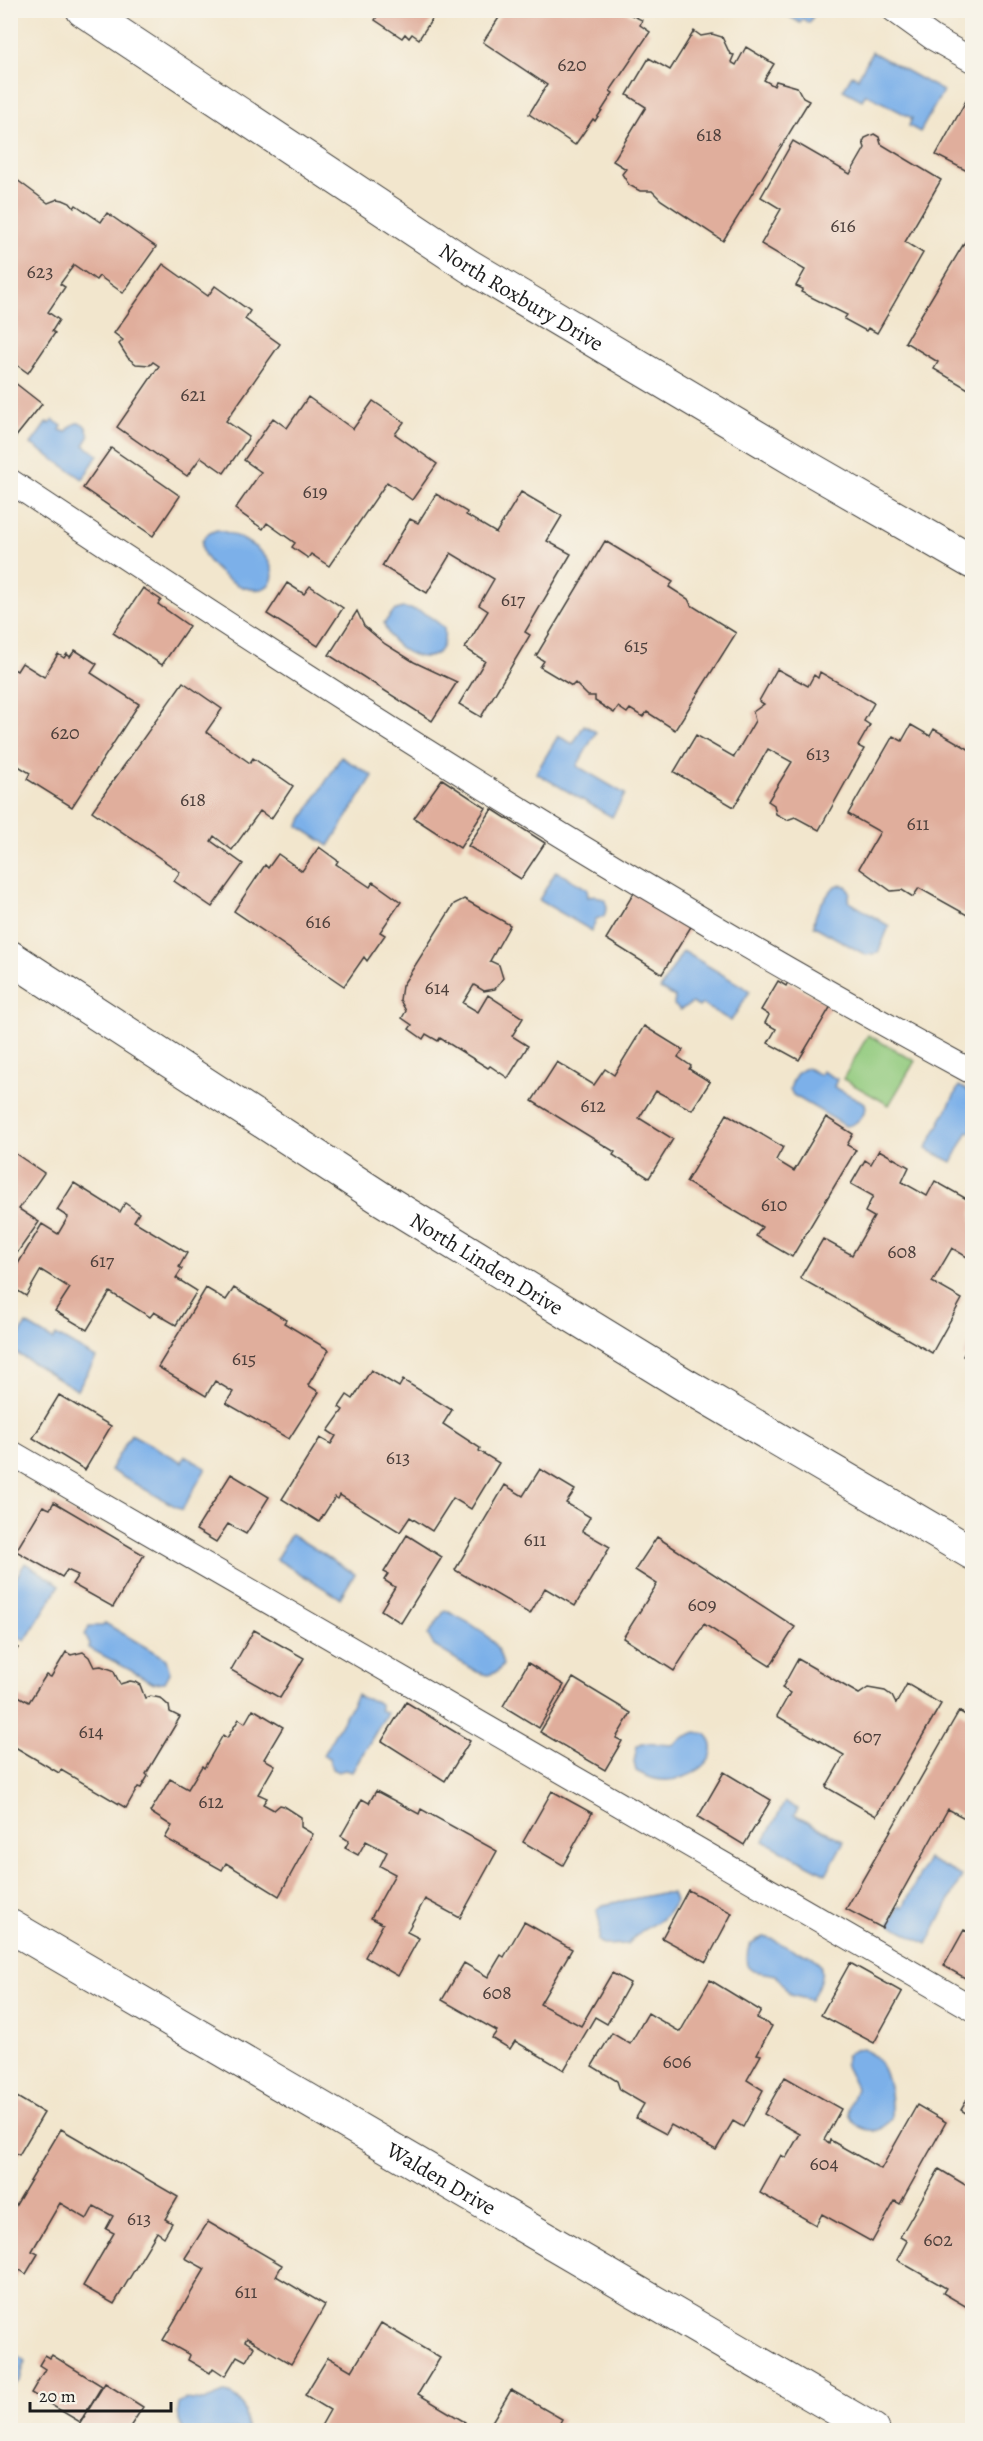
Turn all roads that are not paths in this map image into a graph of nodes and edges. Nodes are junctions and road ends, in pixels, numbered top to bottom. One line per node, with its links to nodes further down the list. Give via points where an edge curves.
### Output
1 (83, 10): 5 (street, North Roxbury Drive, via 470,266)
2 (894, 10): 3 (lane)
3 (972, 60)
4 (10, 481): 7 (lane, via 451,768 690,912)
5 (972, 562)
6 (10, 957): 9 (street, North Linden Drive, via 392,1205 682,1383)
7 (972, 1072)
8 (10, 1452): 11 (lane)
9 (972, 1553)
10 (10, 1926): 12 (street, Walden Drive)
11 (972, 2008)
12 (873, 2430)

